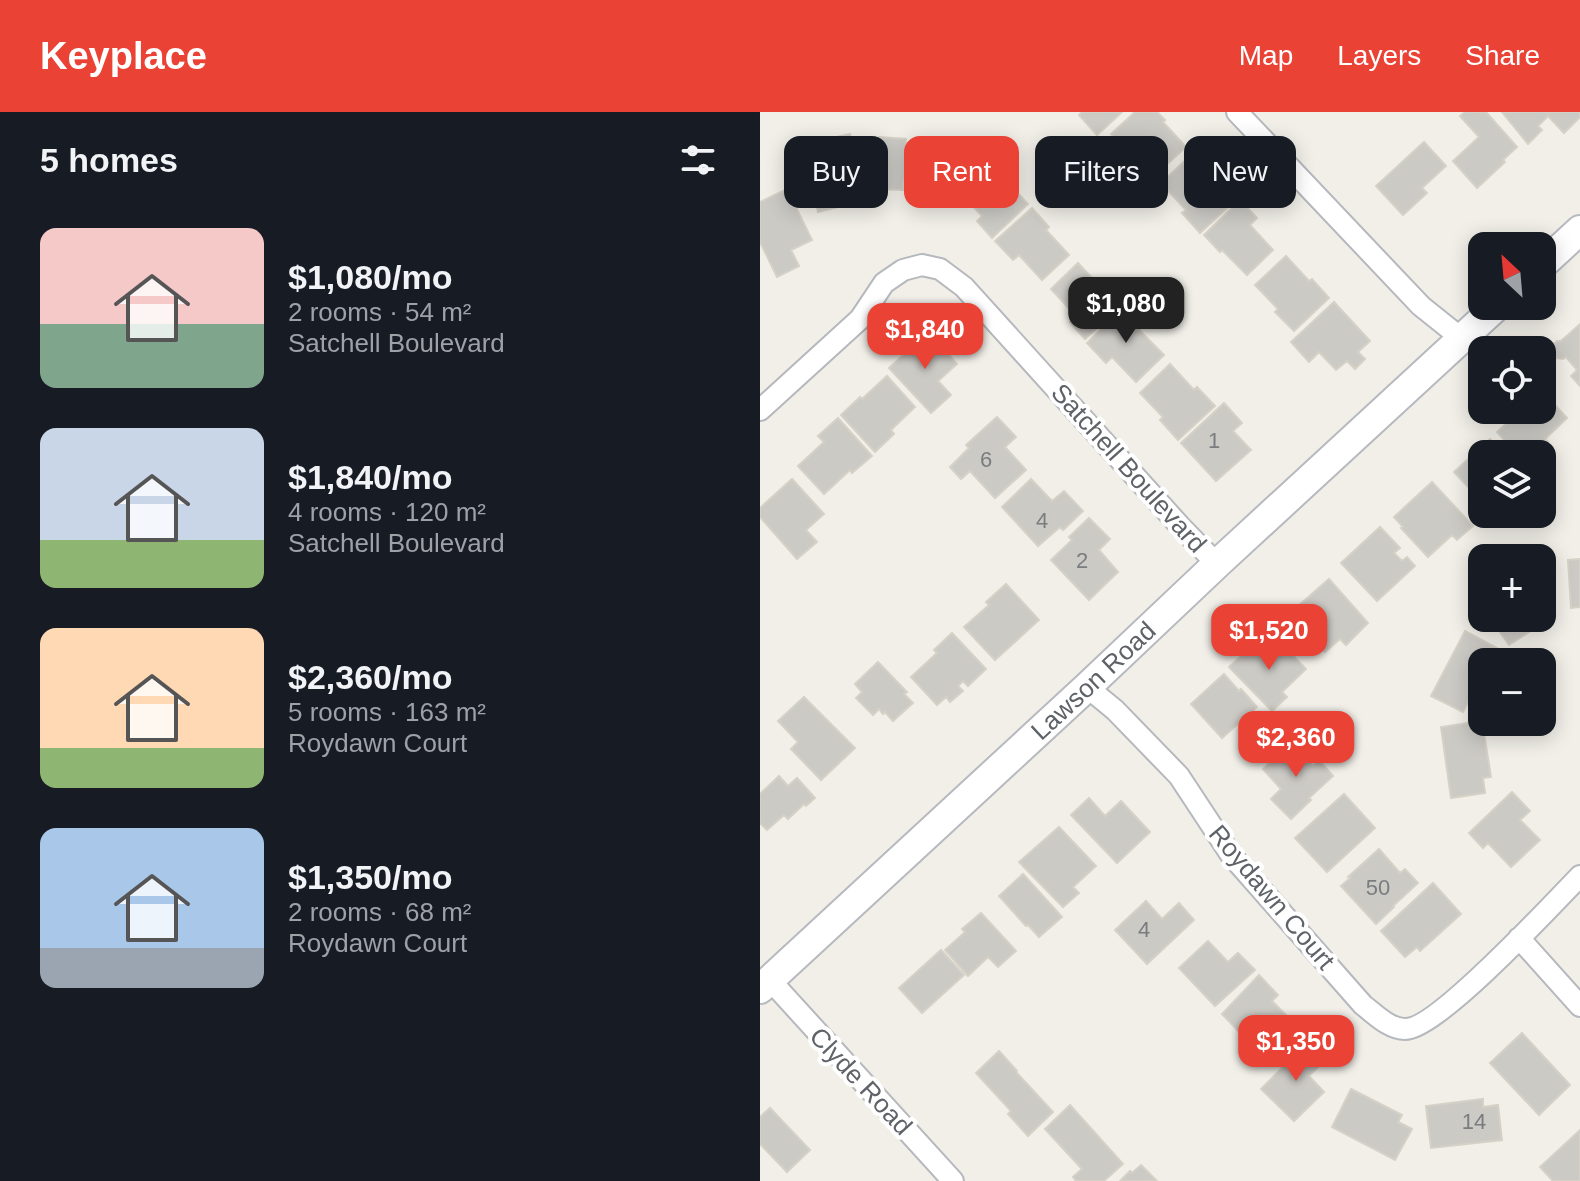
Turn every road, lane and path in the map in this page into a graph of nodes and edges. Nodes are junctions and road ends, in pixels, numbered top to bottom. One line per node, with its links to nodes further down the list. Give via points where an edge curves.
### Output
1 (1237, 112): 5 (street, via 1421,306)
2 (1580, 230): 3 (street)
3 (1556, 252)
4 (1481, 320): 5 (street, Lawson Road)
5 (1461, 338): 7 (street, Lawson Road)
6 (760, 410): 7 (street, Satchell Boulevard, via 860,319 884,283 922,265 940,269 964,287)
7 (1217, 564): 8 (street, Lawson Road)
8 (1087, 687): 10 (street, Roydawn Court, via 1179,776 1231,855 1363,1005 1386,1023 1405,1029 1424,1024); 11 (street, Lawson Road)
9 (1580, 876): 10 (street, Roydawn Court)
10 (1519, 938): 12 (street)
11 (765, 984): 13 (street, Clyde Road)
12 (1580, 1006)
13 (953, 1181)

